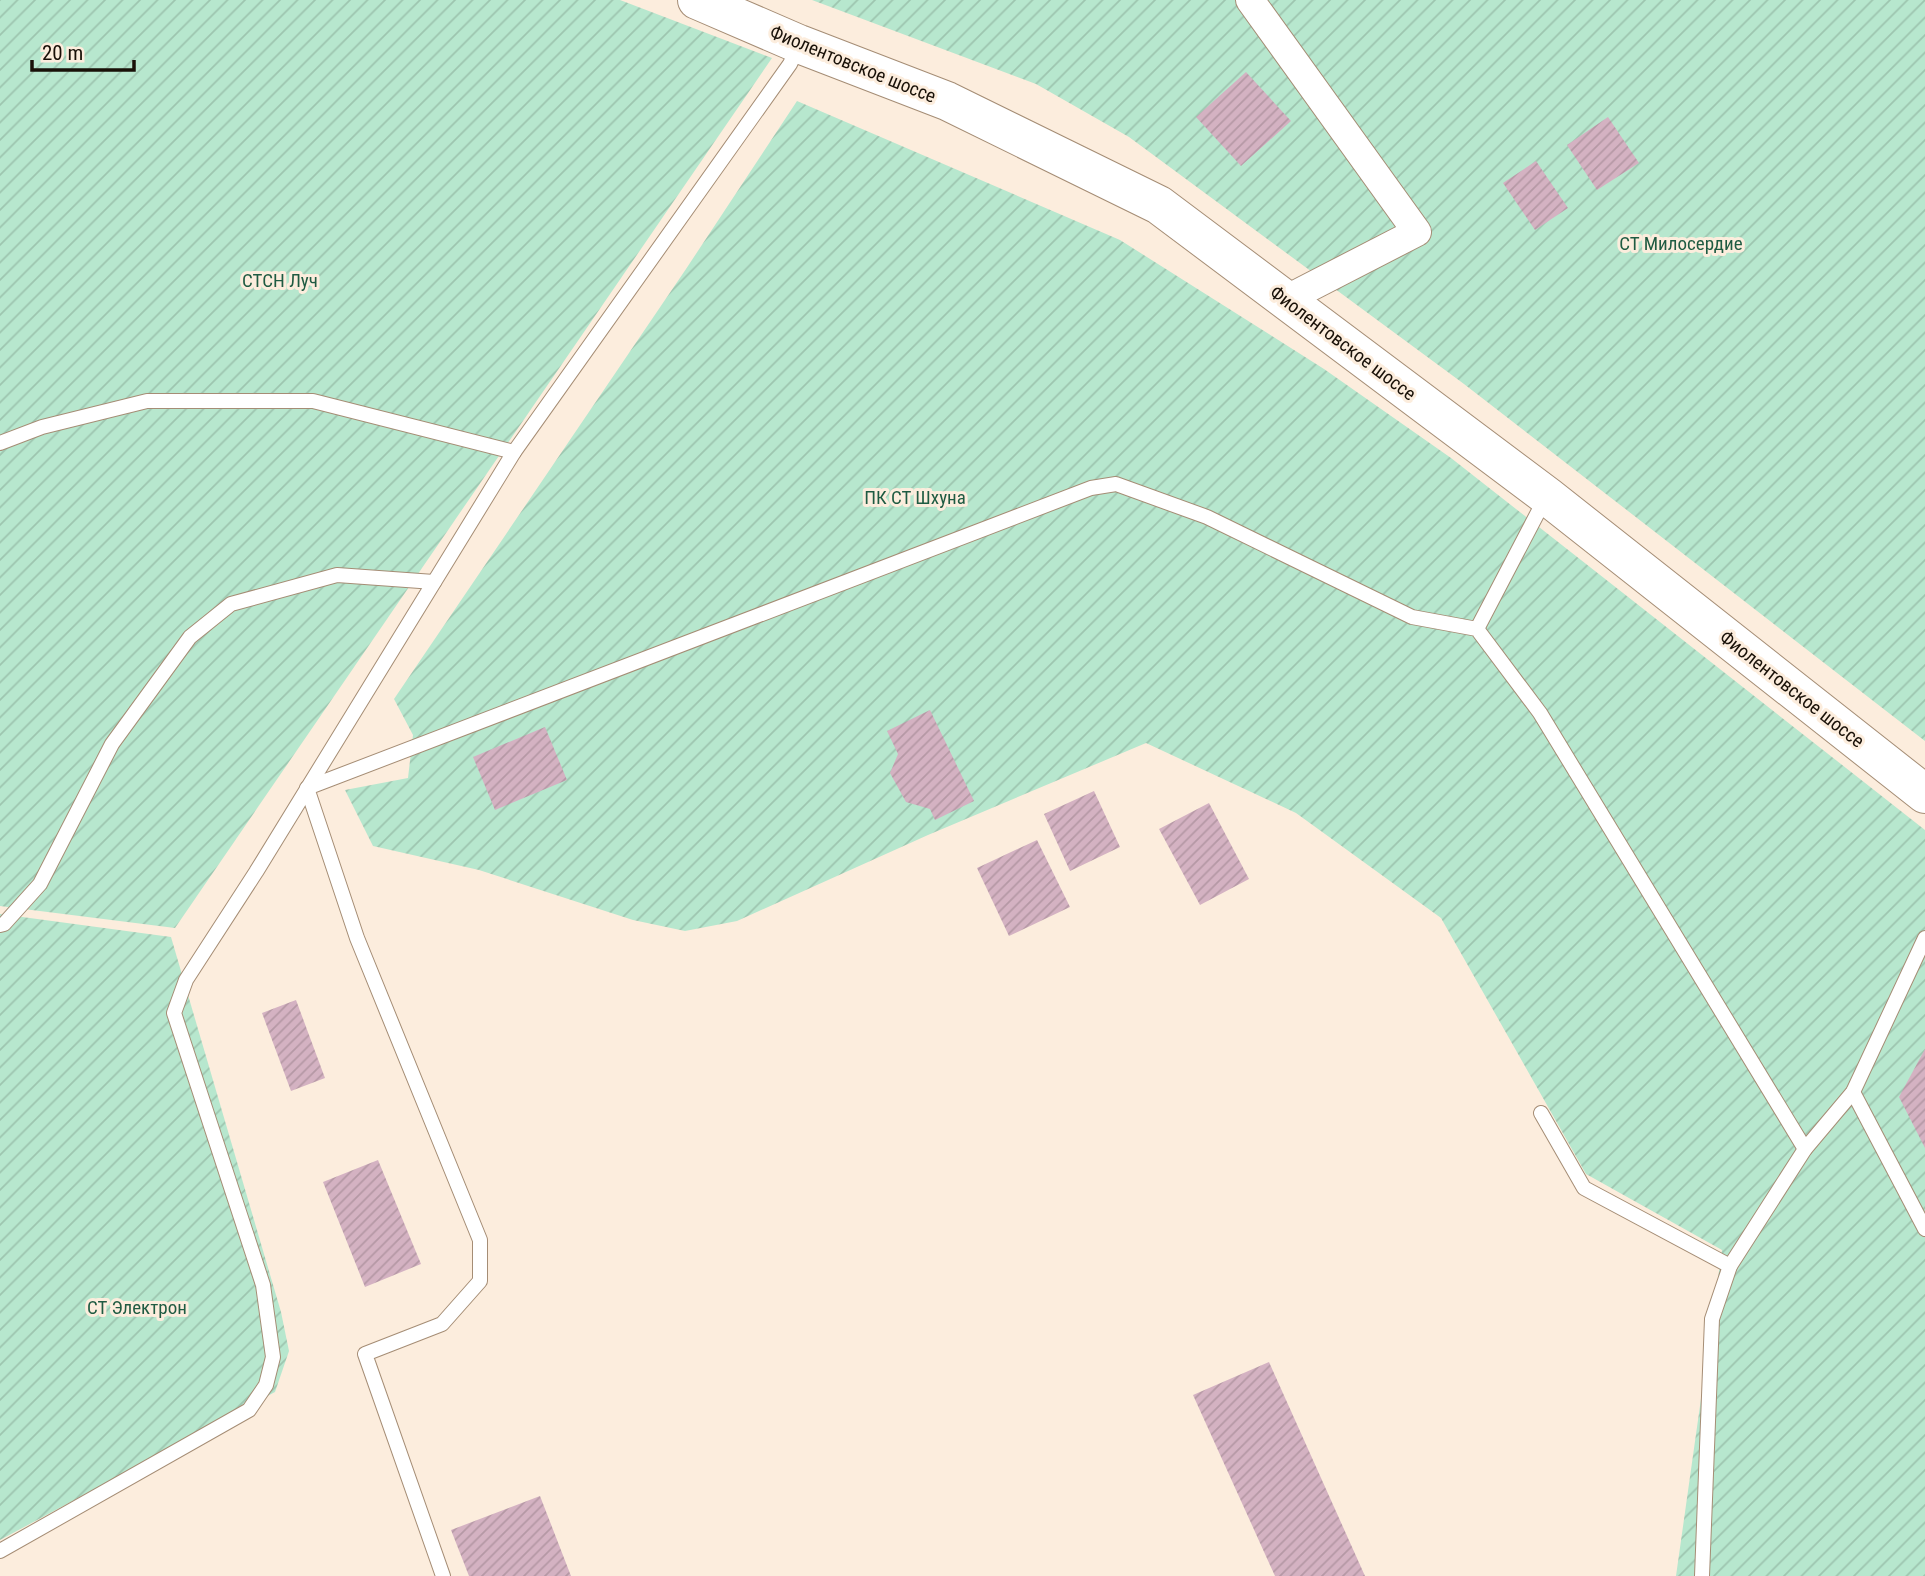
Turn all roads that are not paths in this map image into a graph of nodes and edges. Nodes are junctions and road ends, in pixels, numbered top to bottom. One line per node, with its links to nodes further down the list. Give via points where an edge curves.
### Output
1 (697, 0): 3 (main road, Фиолентовское шоссе)
2 (1250, 0): 4 (street, via 1417,232)
3 (799, 44): 4 (main road, Фиолентовское шоссе, via 947,101 1158,205); 6 (lane, via 790,64)
4 (1284, 300): 7 (main road, Фиолентовское шоссе)
5 (0, 443): 6 (lane, via 42,427 146,401 313,401)
6 (514, 452): 8 (lane)
7 (1547, 496): 9 (lane); 11 (main road, Фиолентовское шоссе)
8 (434, 582): 10 (lane); 12 (lane, via 337,575 231,604 190,637 112,744 40,884)
9 (1478, 629): 10 (lane, via 1412,617 1207,517 1116,484 1091,488); 16 (lane, via 1540,713)
10 (307, 788): 19 (lane, via 186,979 174,1013 263,1285 273,1357 266,1385 249,1410); 20 (lane, via 357,938 480,1240 480,1281 442,1324 365,1354)
11 (1925, 794)
12 (0, 925)
13 (1925, 938): 14 (lane)
14 (1853, 1092): 16 (lane); 17 (lane)
15 (1541, 1113): 18 (lane, via 1584,1188)
16 (1805, 1149): 18 (lane)
17 (1925, 1228)
18 (1730, 1266): 21 (lane, via 1712,1319)
19 (0, 1551)
20 (443, 1576)
21 (1702, 1576)

